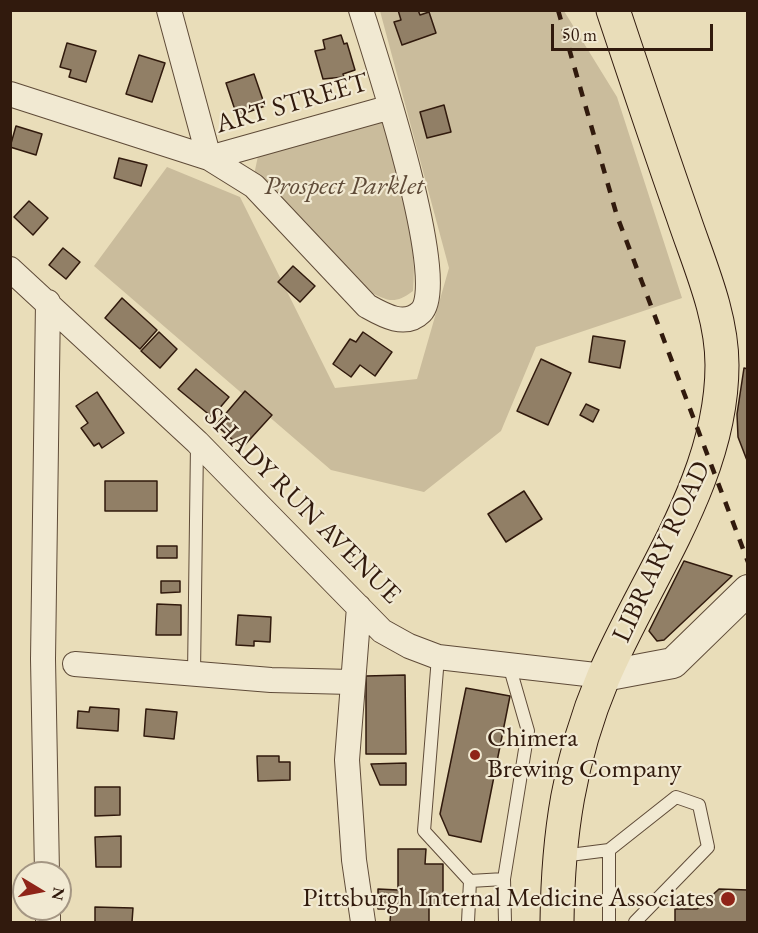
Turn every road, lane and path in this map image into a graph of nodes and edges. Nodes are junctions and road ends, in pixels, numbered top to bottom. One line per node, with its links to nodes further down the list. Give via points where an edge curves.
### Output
1 (170, 10): 6 (street)
2 (361, 10): 5 (street)
3 (613, 10): 16 (main road, LIBRARY ROAD, via 710,296 722,365 718,414 689,504)
4 (10, 94): 6 (street)
5 (391, 107): 6 (street, ART STREET); 6 (street, via 429,261 429,295 423,311 409,320 390,319 367,306 254,186)
6 (209, 158)
7 (10, 269): 8 (street, SHADY RUN AVENUE)
8 (48, 302): 9 (street, SHADY RUN AVENUE); 20 (street, via 43,659)
9 (197, 442): 11 (street, SHADY RUN AVENUE); 15 (lane)
10 (747, 590): 16 (street, via 673,663)
11 (359, 607): 12 (street, SHADY RUN AVENUE, via 382,631); 17 (street)
12 (438, 657): 14 (street, SHADY RUN AVENUE); 22 (lane, via 424,831)
13 (75, 664): 15 (street)
14 (509, 665): 16 (street, SHADY RUN AVENUE); 21 (lane, via 528,731)
15 (194, 674): 17 (street)
16 (604, 676): 19 (main road, LIBRARY ROAD, via 584,727 566,796)
17 (351, 681): 23 (street, via 347,760)
18 (609, 850): 19 (lane); 27 (lane); 28 (lane, via 676,797 699,805 708,847)
19 (558, 857): 26 (main road, LIBRARY ROAD)
20 (47, 861)
21 (504, 879): 22 (lane); 25 (lane)
22 (470, 881): 24 (lane)
23 (363, 922)
24 (468, 922)
25 (505, 922)
26 (557, 922)
27 (609, 922)
28 (635, 922)

